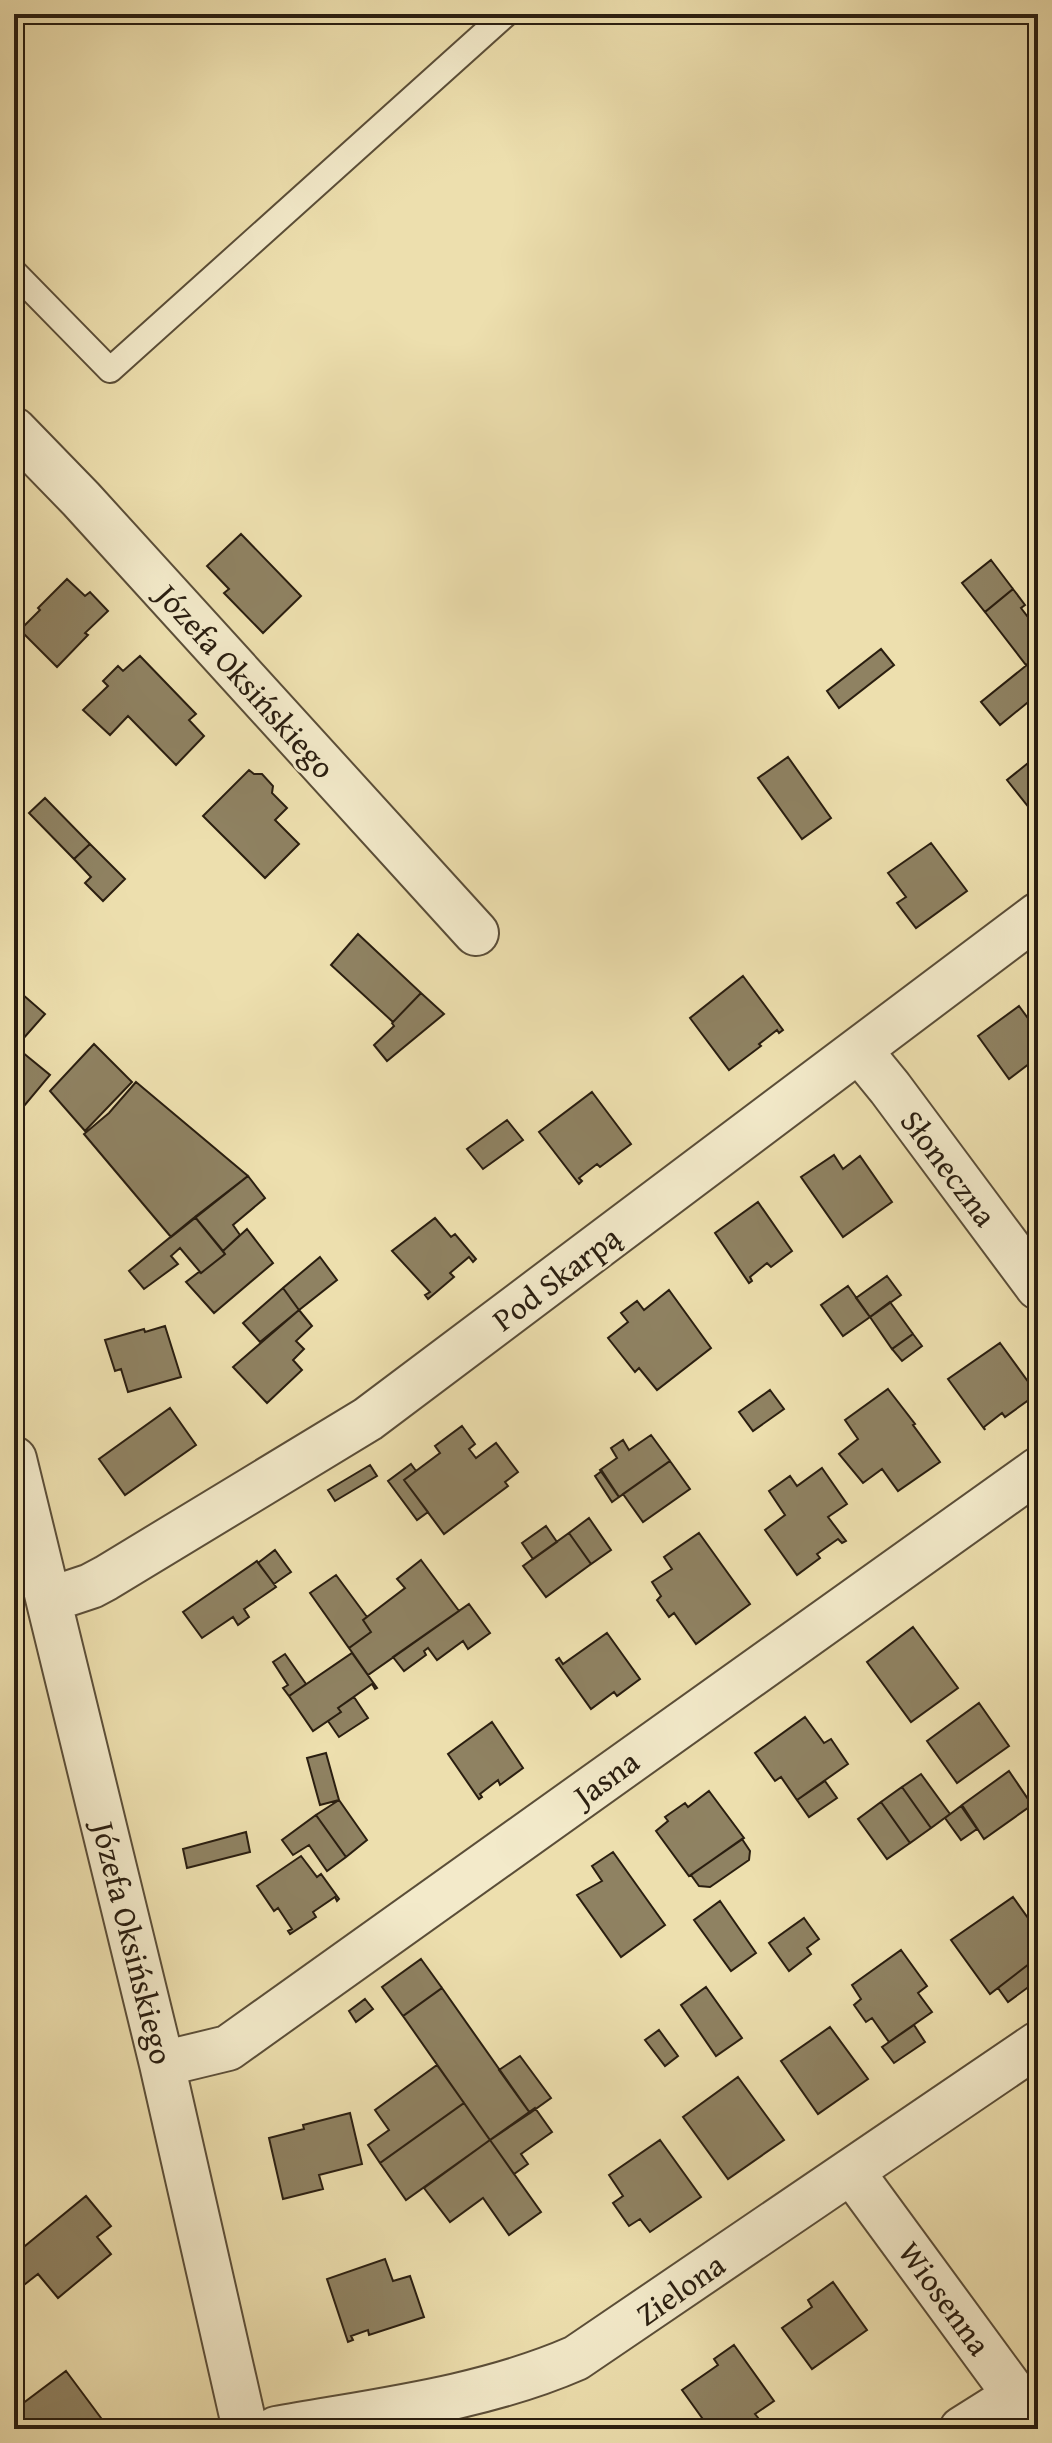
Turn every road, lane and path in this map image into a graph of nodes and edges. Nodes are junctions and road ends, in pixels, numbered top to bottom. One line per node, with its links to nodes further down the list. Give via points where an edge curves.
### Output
1 (506, 14): 2 (lane, via 110,370)
2 (14, 272)
3 (14, 430): 5 (street, Józefa Oksińskiego)
4 (1038, 915): 6 (street, Pod Skarpą)
5 (476, 933)
6 (859, 1050): 7 (street, Słoneczna); 10 (street, Pod Skarpą, via 368,1419 106,1578)
7 (1038, 1287)
8 (14, 1459): 10 (street, Józefa Oksińskiego)
9 (1038, 1470): 12 (street, Jasna, via 228,2048)
10 (49, 1600): 12 (street, Józefa Oksińskiego)
11 (1038, 2044): 13 (street, Zielona)
12 (162, 2064): 15 (street, Józefa Oksińskiego)
13 (851, 2171): 14 (street, Wiosenna); 16 (street, Zielona, via 576,2358 488,2389)
14 (1027, 2411): 17 (street)
15 (245, 2429)
16 (276, 2429)
17 (962, 2429)

